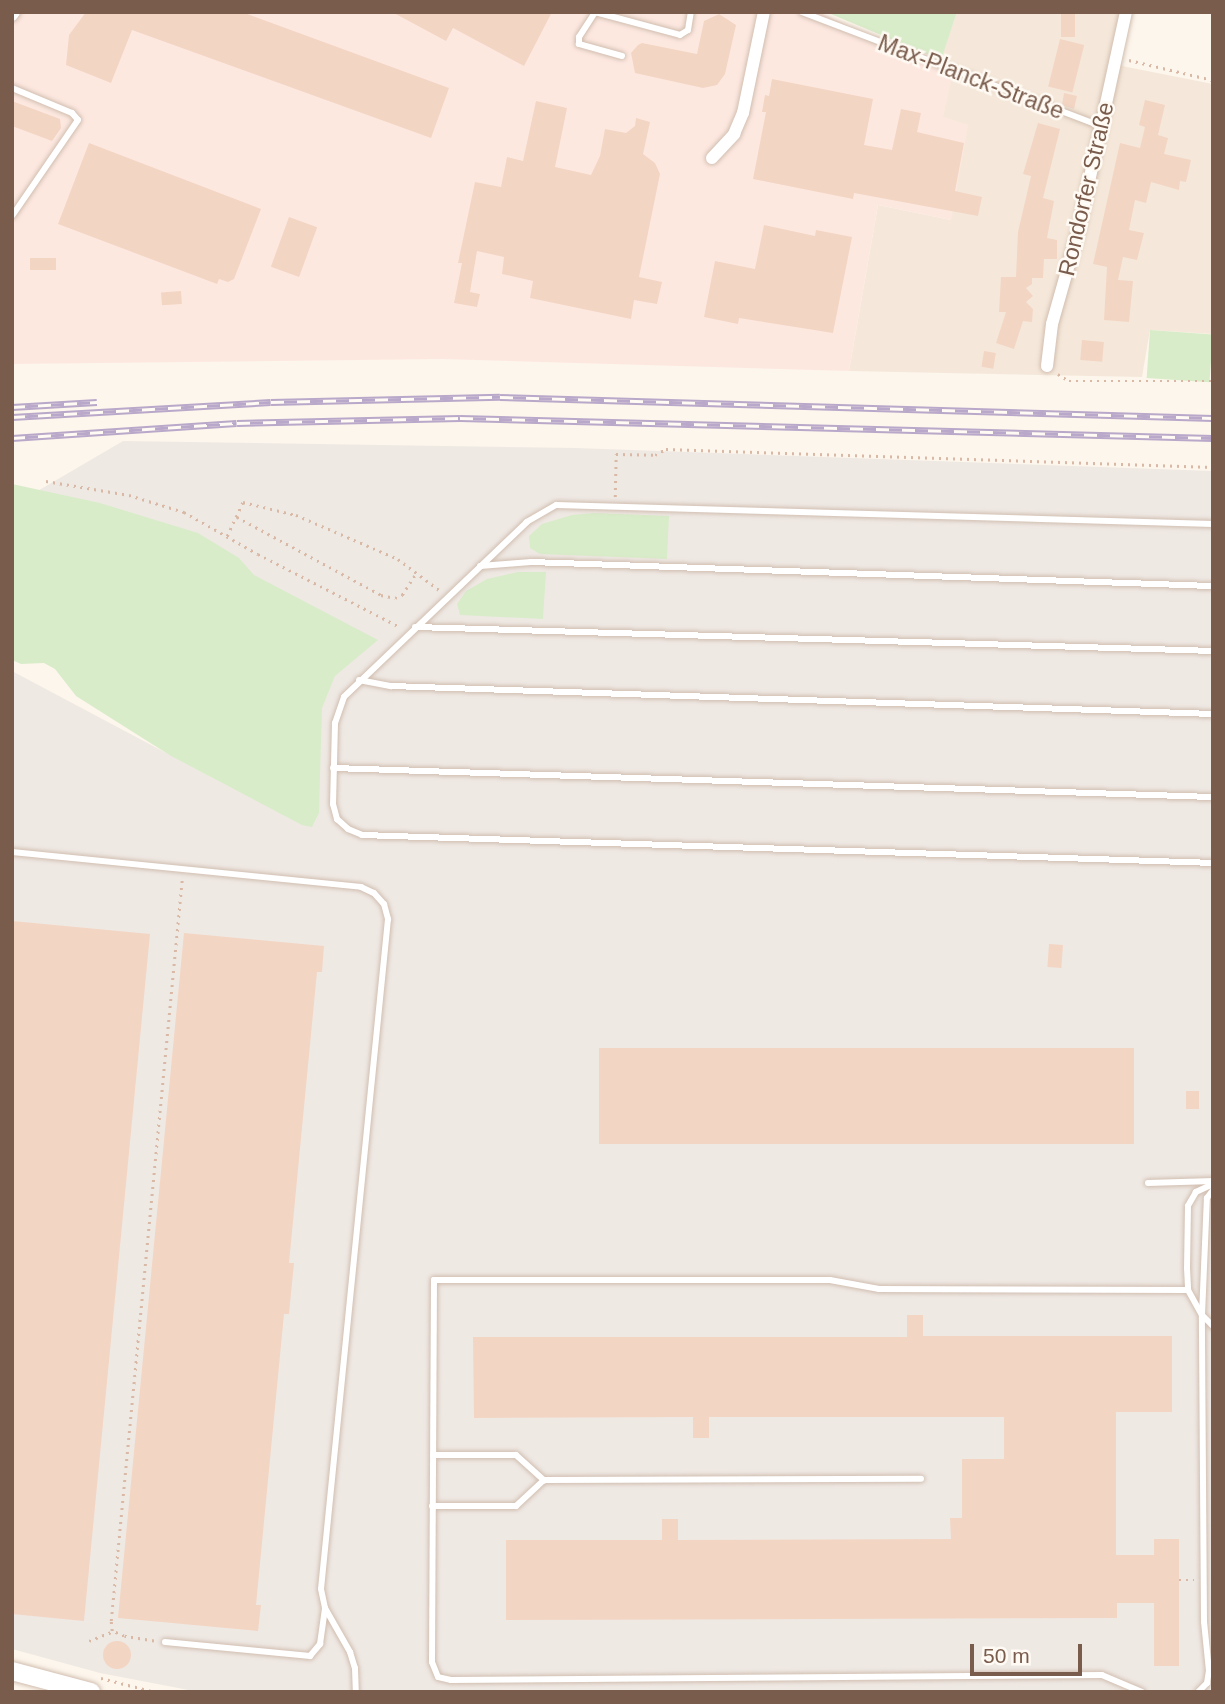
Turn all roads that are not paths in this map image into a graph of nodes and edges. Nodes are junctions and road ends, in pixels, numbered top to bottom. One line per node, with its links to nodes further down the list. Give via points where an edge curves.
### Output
1 (691, 12): 5 (lane, via 688,30 680,36 595,12 579,44)
2 (764, 12): 8 (street, via 743,113 734,134)
3 (802, 12): 7 (lane, Max-Planck-Straße)
4 (1126, 12): 7 (street, Rondorfer Straße)
5 (622, 56)
6 (12, 88): 9 (lane, via 72,113 78,120)
7 (1101, 126): 10 (street, Rondorfer Straße, via 1052,324)
8 (712, 158)
9 (12, 216)
10 (1047, 366)
11 (1213, 524): 12 (lane, via 568,503 549,507 527,522)
12 (478, 566): 13 (lane, via 531,562); 14 (lane)
13 (1213, 586)
14 (412, 629): 15 (lane); 16 (lane)
15 (1213, 651)
16 (359, 680): 17 (lane, via 391,686); 18 (lane, via 340,705)
17 (1213, 714)
18 (333, 768): 19 (lane); 21 (lane, via 337,819 362,835)
19 (1213, 797)
20 (12, 852): 32 (lane, via 361,887 384,904 387,919 321,1588)
21 (1213, 863)
22 (1148, 1183): 23 (lane)
23 (1213, 1183): 25 (lane, via 1196,1192 1188,1206)
24 (1213, 1190): 26 (lane, via 1207,1198)
25 (1188, 1290): 26 (lane); 28 (lane, via 878,1289 830,1280 433,1280)
26 (1202, 1315): 27 (lane); 38 (lane, via 1204,1622 1209,1671 1207,1683)
27 (1213, 1326)
28 (433, 1455): 30 (lane, via 516,1455); 31 (lane)
29 (921, 1479): 30 (lane)
30 (544, 1480): 31 (lane, via 516,1506)
31 (432, 1506): 37 (lane, via 432,1662 438,1677 1102,1675)
32 (325, 1608): 33 (lane, via 320,1644 310,1656); 36 (lane, via 350,1652)
33 (165, 1642)
34 (12, 1671): 35 (main road)
35 (91, 1692)
36 (356, 1692)
37 (1142, 1692)
38 (1198, 1692)

